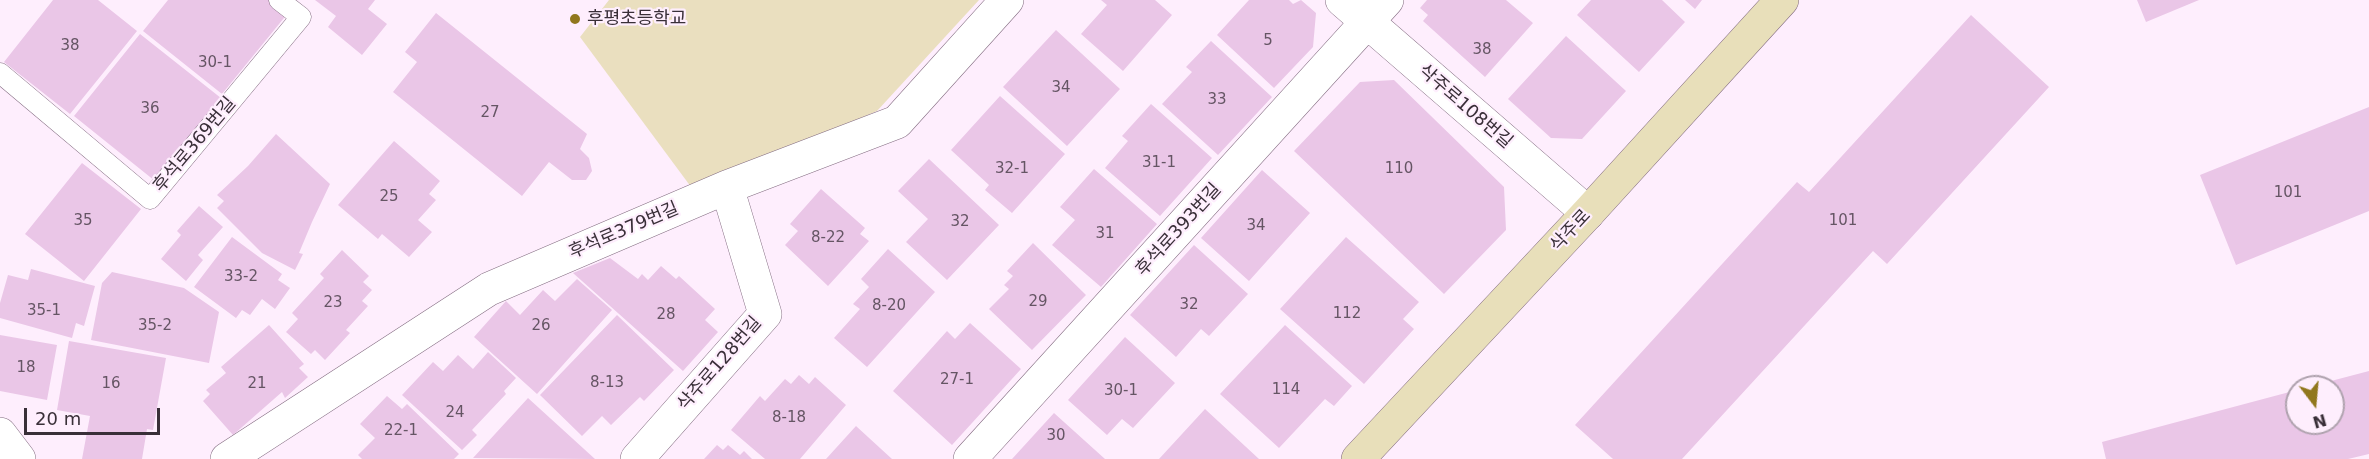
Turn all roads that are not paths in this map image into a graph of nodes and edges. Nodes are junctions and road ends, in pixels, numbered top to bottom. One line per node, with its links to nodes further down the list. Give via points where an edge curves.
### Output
1 (279, 0): 6 (lane, 후석로369번길, via 301,17 150,199)
2 (1007, 0): 7 (street, 후석로379번길, via 897,122)
3 (1342, 0): 5 (street, 삭주로108번길)
4 (1782, 0): 8 (street, 삭주로)
5 (1377, 11): 8 (street, 삭주로108번길); 13 (street, 후석로393번길)
6 (0, 73)
7 (727, 187): 11 (street, 후석로379번길, via 489,289); 12 (street, 삭주로128번길, via 765,314)
8 (1588, 213): 14 (street, 삭주로)
9 (0, 434): 10 (street)
10 (19, 459)
11 (227, 459)
12 (637, 459)
13 (970, 459)
14 (1358, 459)

